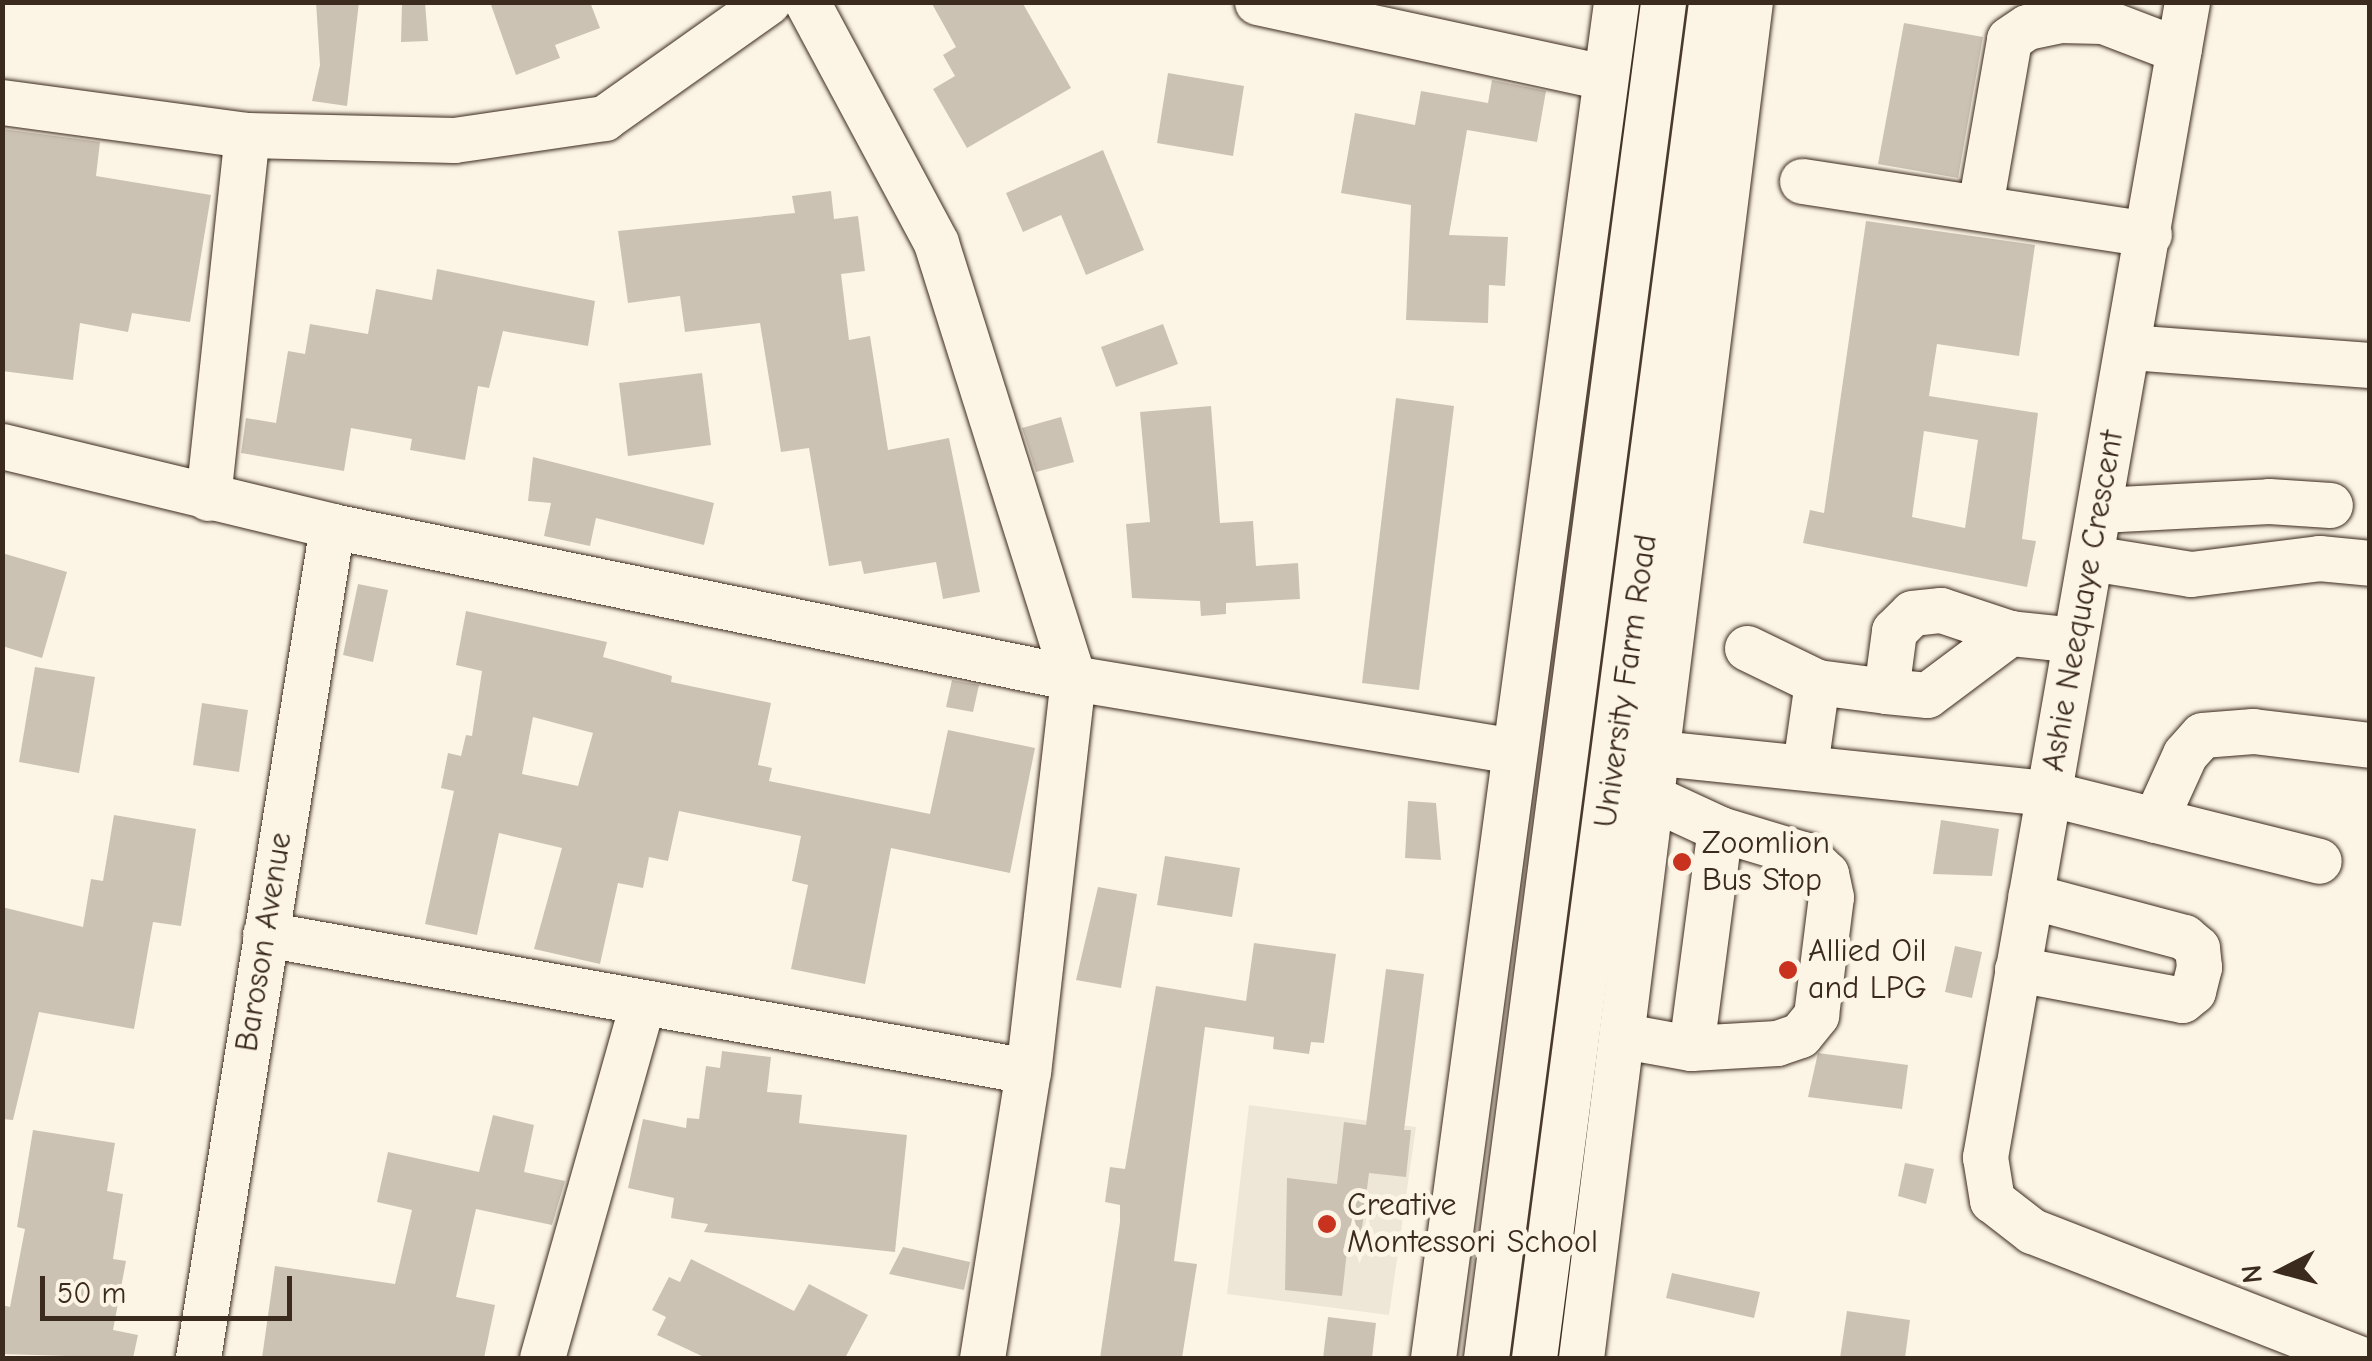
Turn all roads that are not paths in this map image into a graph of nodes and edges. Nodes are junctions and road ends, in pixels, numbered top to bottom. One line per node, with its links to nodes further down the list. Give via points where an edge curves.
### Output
1 (768, 2): 12 (street, via 604,118 454,140)
2 (807, 2): 28 (street, via 936,243)
3 (1257, 2): 10 (street)
4 (1616, 2): 10 (street)
5 (1663, 2): 51 (street, University Farm Road)
6 (1711, 2): 52 (street, University Farm Road)
7 (1750, 2): 33 (street)
8 (2187, 2): 9 (street, Ashie Neequaye Crescent)
9 (2179, 50): 14 (street, via 2103,20 2043,24 2009,40); 15 (street, Ashie Neequaye Crescent)
10 (1606, 78): 32 (street)
11 (2, 102): 12 (street)
12 (247, 135): 19 (street)
13 (1802, 181): 14 (street)
14 (1980, 206): 15 (street)
15 (2149, 234): 16 (street, Ashie Neequaye Crescent)
16 (2130, 347): 17 (street); 21 (street, Ashie Neequaye Crescent)
17 (2370, 366)
18 (2, 446): 19 (street)
19 (208, 498): 22 (street)
20 (2330, 506): 21 (street, via 2269,501)
21 (2100, 510): 23 (street, Ashie Neequaye Crescent)
22 (332, 526): 28 (street); 41 (street, Baroson Avenue)
23 (2091, 558): 24 (street, via 2191,574 2319,558); 26 (street, Ashie Neequaye Crescent)
24 (2370, 563)
25 (2010, 633): 26 (street); 30 (street, via 1926,695); 30 (street, via 1941,610 1912,613 1894,631)
26 (2075, 640): 35 (street, Ashie Neequaye Crescent)
27 (1747, 648): 29 (street)
28 (1073, 678): 32 (street); 46 (street)
29 (1817, 682): 30 (street); 34 (street)
30 (1886, 691)
31 (2370, 745): 37 (street, via 2253,731 2202,735)
32 (1513, 750): 50 (street)
33 (1659, 753): 34 (street); 36 (street)
34 (1805, 766): 35 (street)
35 (2048, 793): 37 (street); 40 (street, Ashie Neequaye Crescent)
36 (1655, 799): 38 (street); 44 (street)
37 (2155, 820): 39 (street)
38 (1720, 830): 45 (street); 45 (street, via 1806,855 1826,874 1831,897 1816,1015 1800,1035 1776,1043)
39 (2318, 860)
40 (2030, 896): 42 (street, Ashie Neequaye Crescent); 42 (street, via 2184,937 2197,948 2199,966 2193,992 2182,1000)
41 (265, 934): 43 (street); 47 (street, Baroson Avenue)
42 (2017, 970): 54 (street, Ashie Neequaye Crescent, via 1985,1157 1992,1200 2032,1231)
43 (642, 1005): 46 (street); 48 (street)
44 (1624, 1036): 45 (street); 53 (street)
45 (1690, 1048)
46 (1028, 1071): 49 (street)
47 (198, 1358)
48 (542, 1358)
49 (982, 1358)
50 (1433, 1358)
51 (1486, 1358)
52 (1534, 1358)
53 (1581, 1358)
54 (2358, 1358)

